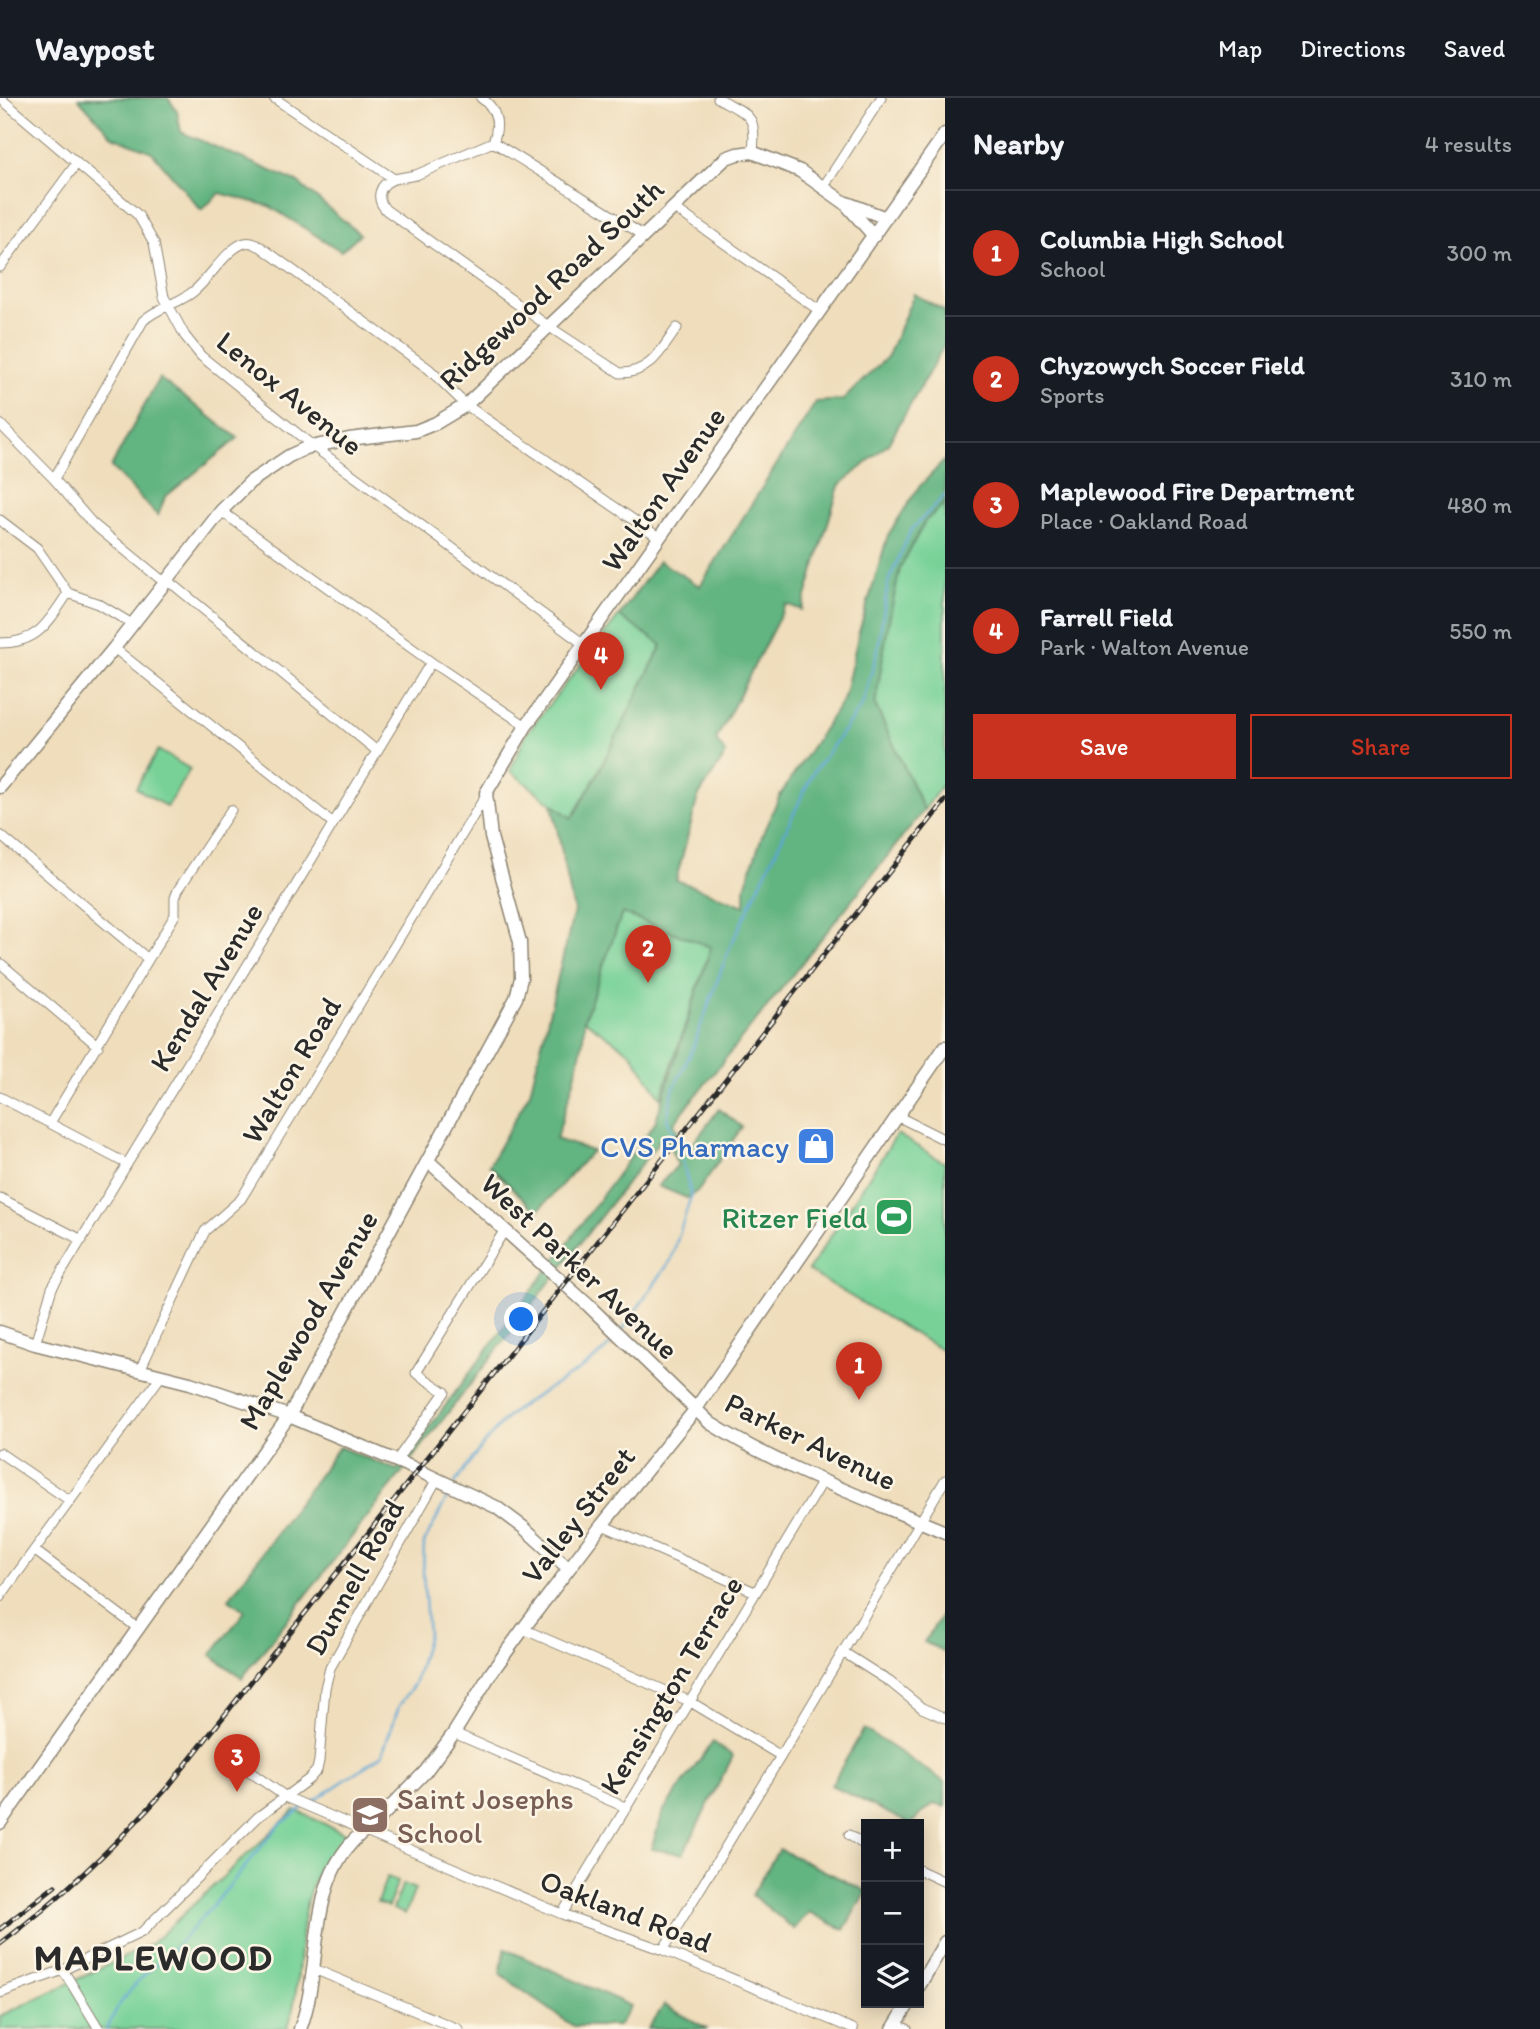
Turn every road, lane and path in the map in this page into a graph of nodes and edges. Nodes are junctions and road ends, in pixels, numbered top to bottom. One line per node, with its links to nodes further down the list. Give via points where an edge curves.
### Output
1 (0, 98): 9 (street, Lenox Avenue)
2 (274, 98): 10 (street)
3 (481, 98): 7 (street, via 496,115)
4 (718, 98): 8 (street, via 750,117 755,127)
5 (881, 98): 11 (street)
6 (945, 134): 14 (street, Walton Avenue)
7 (493, 142): 10 (street, via 416,175); 15 (street)
8 (753, 152): 11 (street); 13 (street, Ridgewood Road South, via 726,158)
9 (77, 163): 17 (street); 18 (street, Lenox Avenue, via 145,225 154,243 159,280)
10 (394, 179): 20 (street, via 380,191 386,210)
11 (824, 186): 12 (street)
12 (845, 203): 14 (street); 16 (street)
13 (673, 207): 15 (street, Ridgewood Road South); 19 (street)
14 (886, 218): 16 (street, Walton Avenue)
15 (643, 235): 20 (street, Ridgewood Road South)
16 (874, 236): 19 (street, Walton Avenue)
17 (0, 267)
18 (169, 306): 22 (street, via 194,292 236,248 251,243 429,369); 24 (street, Lenox Avenue, via 201,356); 25 (street, via 143,321)
19 (820, 311): 28 (street, Walton Avenue)
20 (548, 326): 21 (street, via 620,373 646,368); 22 (street, Ridgewood Road South)
21 (677, 328)
22 (466, 405): 24 (street, Ridgewood Road South, via 416,431); 28 (street)
23 (0, 424): 25 (street)
24 (313, 446): 26 (street, Ridgewood Road South, via 260,475); 33 (street, Lenox Avenue)
25 (54, 479): 29 (street, via 92,523)
26 (221, 510): 29 (street, Ridgewood Road South); 35 (street)
27 (0, 520): 30 (street, via 37,548)
28 (660, 538): 33 (street, Walton Avenue)
29 (166, 582): 31 (street, Ridgewood Road South); 37 (street)
30 (68, 593): 31 (street, via 99,604); 32 (street, via 39,632)
31 (132, 624): 34 (street, Ridgewood Road South)
32 (0, 643)
33 (585, 645): 36 (street, Walton Avenue)
34 (114, 648): 38 (street, Ridgewood Road South); 41 (street)
35 (431, 662): 36 (street); 37 (street, Kendal Avenue)
36 (526, 726): 39 (street, Walton Avenue)
37 (376, 751): 41 (street, Kendal Avenue)
38 (1, 785)
39 (486, 793): 51 (street, Maplewood Avenue, via 491,837 520,942 521,978 516,998); 58 (street, Walton Road, via 241,1199 205,1231)
40 (231, 810): 43 (street, via 178,890 175,915)
41 (332, 823): 52 (street, Kendal Avenue)
42 (0, 835): 43 (street)
43 (148, 959): 45 (street)
44 (0, 963): 45 (street)
45 (98, 1046): 49 (street)
46 (945, 1047): 48 (street, Valley Street)
47 (0, 1097): 49 (street)
48 (897, 1116): 50 (street); 60 (street, Valley Street)
49 (50, 1123): 52 (street)
50 (945, 1140)
51 (428, 1161): 54 (street, West Parker Avenue); 61 (street, Maplewood Avenue)
52 (127, 1164): 55 (street, Kendal Avenue)
53 (0, 1198): 55 (street)
54 (505, 1231): 60 (street, West Parker Avenue); 63 (street, Dunnell Road, via 416,1373 445,1392)
55 (82, 1240): 57 (street, Kendal Avenue, via 52,1288)
56 (0, 1332): 57 (street)
57 (35, 1344): 58 (street)
58 (140, 1370): 59 (street)
59 (161, 1376): 61 (street); 67 (street)
60 (695, 1410): 65 (street, Parker Avenue, via 726,1433); 69 (street, Valley Street)
61 (289, 1416): 63 (street); 75 (street, Maplewood Avenue)
62 (0, 1453): 67 (street)
63 (397, 1461): 66 (street)
64 (945, 1480): 68 (street)
65 (823, 1481): 68 (street, Parker Avenue); 73 (street, Kensington Terrace)
66 (449, 1485): 72 (street, via 503,1511); 83 (street, Dunnell Road, via 330,1668 317,1770)
67 (69, 1500): 71 (street)
68 (920, 1522): 70 (street, Parker Avenue); 77 (street)
69 (602, 1525): 72 (street, Valley Street); 73 (street)
70 (945, 1532)
71 (34, 1550): 74 (street); 75 (street)
72 (569, 1568): 76 (street, Valley Street)
73 (755, 1592): 78 (street, Kensington Terrace)
74 (0, 1597)
75 (139, 1629): 85 (street, Maplewood Avenue)
76 (523, 1629): 78 (street); 80 (street, Valley Street)
77 (843, 1651): 79 (street, via 922,1708); 81 (street)
78 (689, 1701): 81 (street); 84 (street, Kensington Terrace)
79 (945, 1718)
80 (454, 1733): 84 (street); 86 (street, Valley Street, via 425,1772)
81 (781, 1756): 93 (street)
82 (233, 1760): 83 (street, Oakland Road)
83 (285, 1797): 86 (street, Oakland Road); 95 (street, Dunnell Road, via 258,1817 151,1925)
84 (626, 1808): 91 (street, Kensington Terrace)
85 (0, 1824)
86 (364, 1830): 91 (street, Oakland Road); 94 (street, Valley Street, via 339,1862 323,1897)
87 (849, 1835): 88 (street)
88 (861, 1843)
89 (924, 1872): 90 (street)
90 (945, 1882)
91 (562, 1914): 93 (street, Oakland Road)
92 (944, 1946): 96 (street)
93 (663, 1950): 103 (street, Oakland Road)
94 (314, 1969): 101 (street, Valley Street); 102 (street)
95 (63, 1970): 97 (street, Dunnell Road); 100 (street)
96 (924, 1978)
97 (0, 1993)
98 (907, 2008): 99 (street)
99 (899, 2027)
100 (99, 2029)
101 (300, 2029)
102 (458, 2029)
103 (853, 2029)

